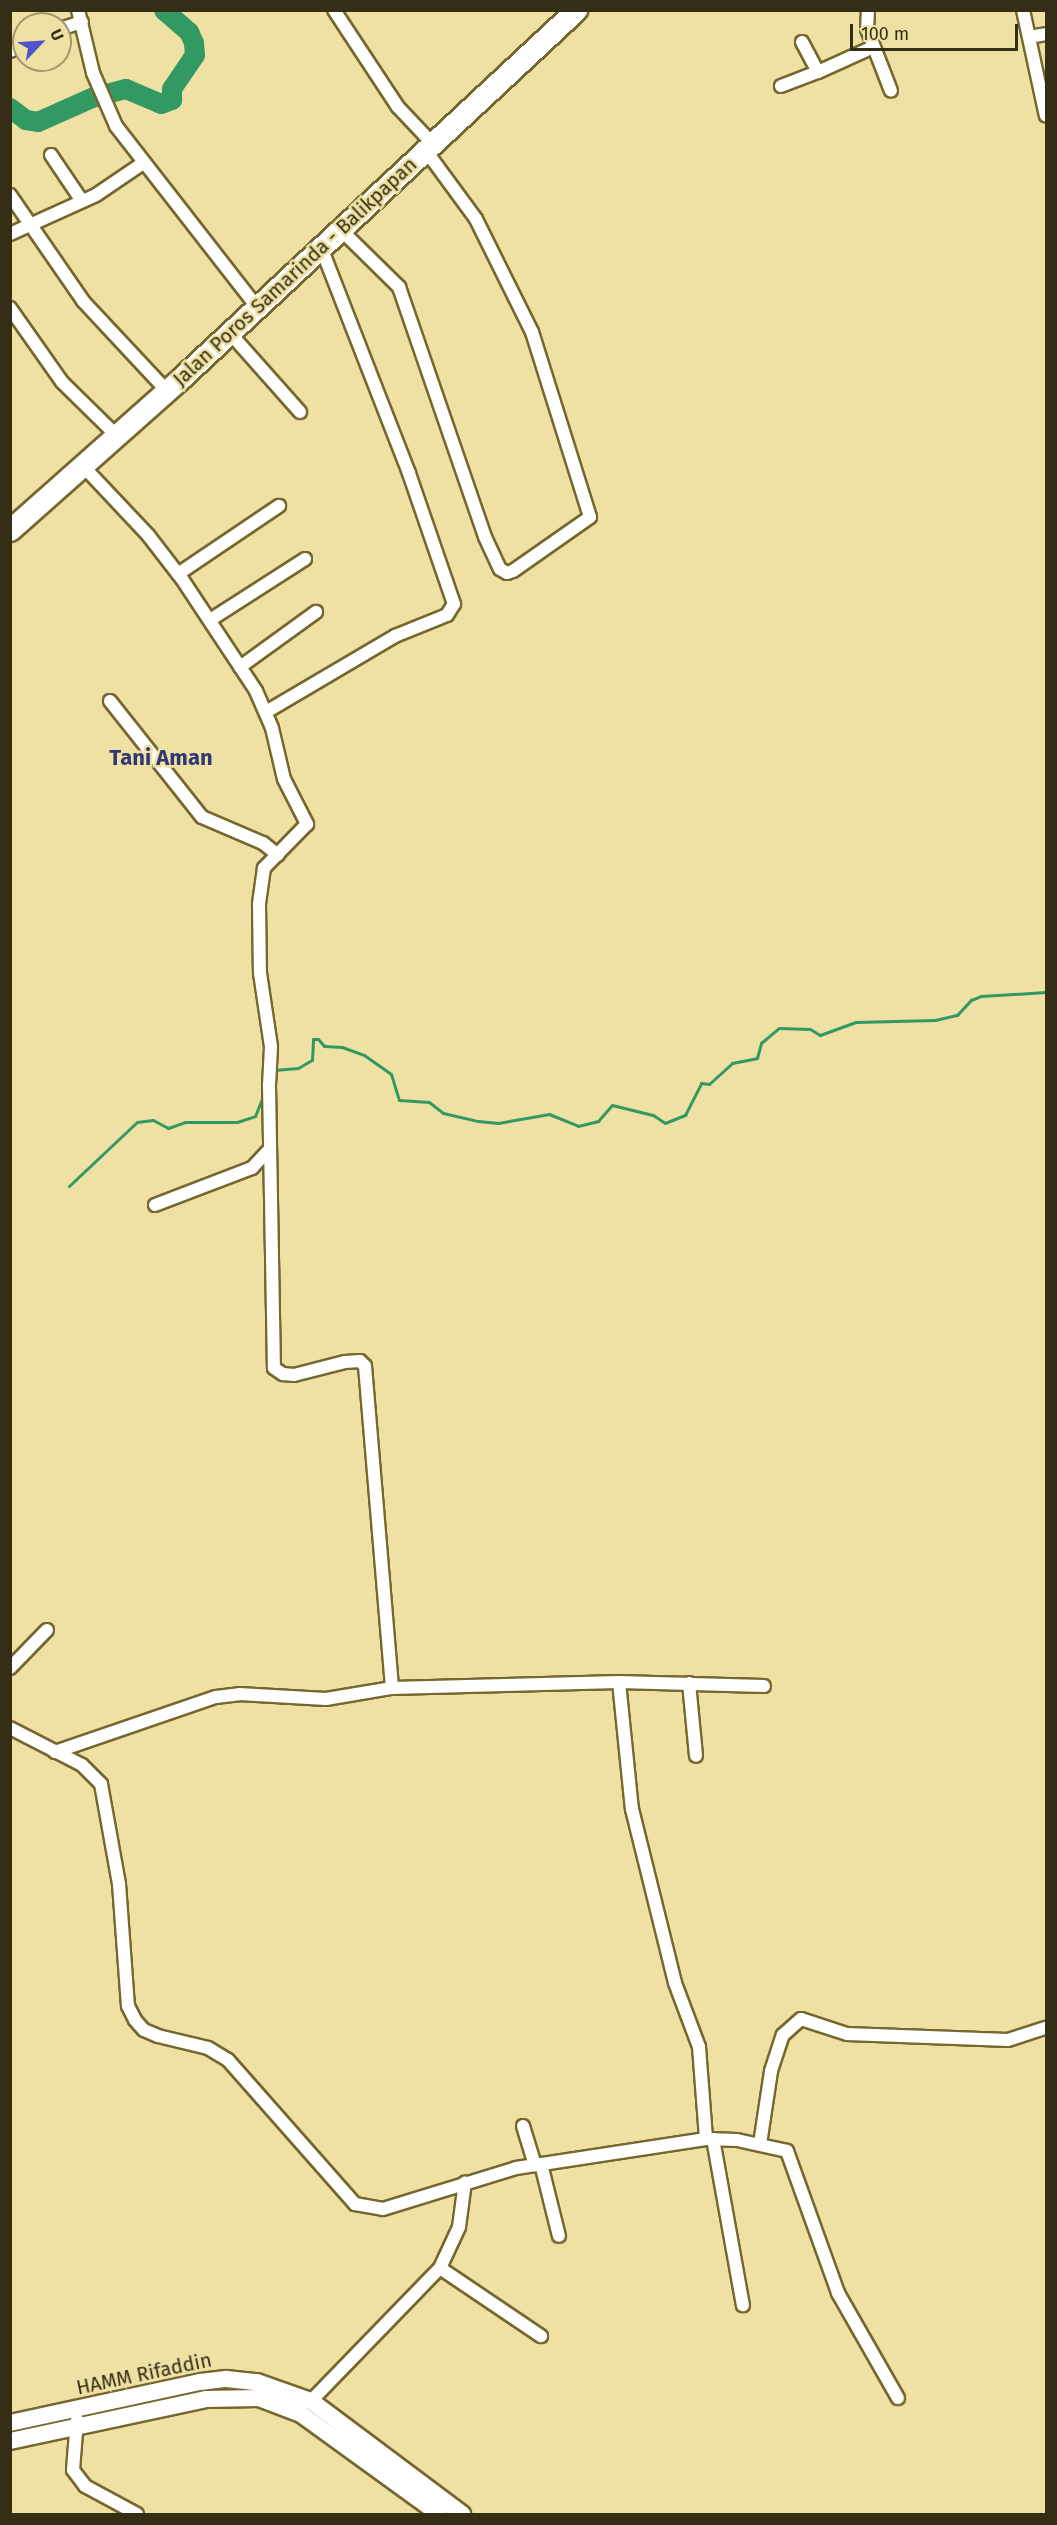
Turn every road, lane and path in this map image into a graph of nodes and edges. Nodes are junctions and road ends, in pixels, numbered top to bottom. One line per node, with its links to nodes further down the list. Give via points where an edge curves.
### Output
1 (334, 10): 14 (street)
2 (868, 10): 9 (street, via 867,29)
3 (1023, 10): 7 (street)
4 (568, 13): 14 (highway, Jalan Poros Samarinda - Balikpapan)
5 (80, 16): 16 (street, via 104,102)
6 (1047, 34): 7 (street)
7 (1029, 37): 13 (street)
8 (802, 42): 10 (street)
9 (873, 46): 10 (street); 12 (street)
10 (818, 72): 11 (street)
11 (781, 86)
12 (891, 91)
13 (1047, 116)
14 (430, 148): 20 (highway, Jalan Poros Samarinda - Balikpapan); 20 (street, via 476,219 532,332 590,517 513,571 500,569 484,537 399,287 369,253)
15 (51, 155): 18 (street)
16 (143, 163): 18 (street); 23 (street)
17 (10, 195): 19 (street)
18 (82, 201): 19 (street)
19 (29, 227): 21 (street); 26 (street, via 110,333)
20 (340, 229): 22 (highway, Jalan Poros Samarinda - Balikpapan)
21 (10, 234)
22 (320, 245): 23 (highway, Jalan Poros Samarinda - Balikpapan); 38 (street, via 405,462 454,604 447,615 395,636)
23 (256, 306): 25 (highway, Jalan Poros Samarinda - Balikpapan)
24 (10, 308): 28 (street, via 62,382)
25 (229, 332): 26 (highway, Jalan Poros Samarinda - Balikpapan); 27 (street)
26 (167, 391): 28 (highway, Jalan Poros Samarinda - Balikpapan)
27 (300, 412)
28 (116, 435): 29 (highway, Jalan Poros Samarinda - Balikpapan)
29 (83, 466): 31 (highway, Jalan Poros Samarinda - Balikpapan); 33 (street, via 148,534)
30 (279, 506): 33 (street)
31 (10, 530)
32 (305, 559): 35 (street)
33 (178, 574): 35 (street)
34 (316, 612): 36 (street)
35 (210, 620): 36 (street)
36 (240, 667): 38 (street)
37 (110, 700): 39 (street, via 202,817 244,834)
38 (266, 711): 39 (street, via 284,779 307,824)
39 (278, 855): 40 (street, via 263,872 258,936 260,973 271,1030)
40 (270, 1148): 41 (street, via 252,1168); 47 (street, via 275,1370 294,1375 357,1360 365,1366)
41 (155, 1205)
42 (47, 1630): 43 (street)
43 (10, 1668)
44 (619, 1682): 45 (street); 47 (street); 53 (street, via 632,1809 675,1983 699,2047)
45 (690, 1683): 46 (street); 50 (street)
46 (764, 1686)
47 (392, 1688): 49 (street, via 326,1699 239,1694 216,1697)
48 (10, 1728): 49 (street)
49 (55, 1752): 56 (street, via 82,1765 100,1784 105,1797 119,1884 128,2006 144,2030 208,2048 228,2060 355,2204 383,2209)
50 (696, 1756)
51 (1047, 2028): 54 (street, via 1008,2040 847,2034 808,2019 797,2020 783,2035 771,2071)
52 (523, 2126): 55 (street)
53 (710, 2139): 54 (street); 55 (street); 59 (street)
54 (760, 2144): 61 (street, via 787,2151 838,2293)
55 (538, 2165): 56 (street); 57 (street)
56 (465, 2182): 58 (street, via 459,2227)
57 (559, 2236)
58 (440, 2268): 60 (street); 62 (street)
59 (743, 2305)
60 (541, 2336)
61 (898, 2398)
62 (311, 2401): 63 (main road, HAMM Rifaddin, via 281,2388 226,2379); 69 (main road, HAMM Rifaddin)
63 (74, 2409): 64 (main road, HAMM Rifaddin); 65 (street)
64 (10, 2422)
65 (78, 2426): 66 (main road, HAMM Rifaddin); 67 (street, via 73,2470 85,2486); 68 (main road, HAMM Rifaddin, via 216,2397 275,2401 321,2427)
66 (10, 2440)
67 (137, 2514)
68 (439, 2514)
69 (462, 2514)

